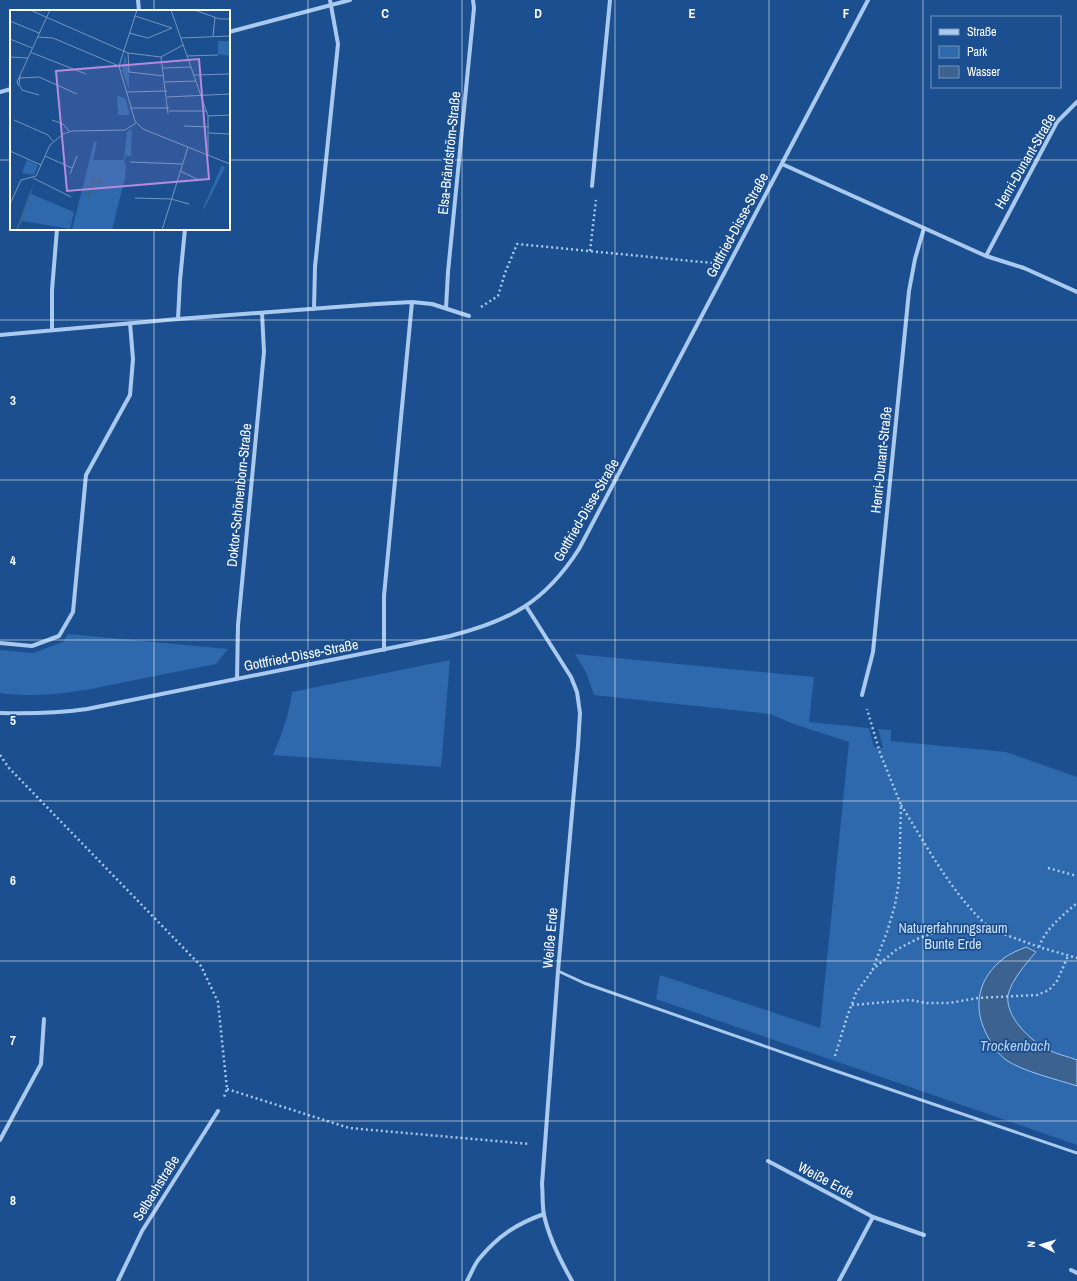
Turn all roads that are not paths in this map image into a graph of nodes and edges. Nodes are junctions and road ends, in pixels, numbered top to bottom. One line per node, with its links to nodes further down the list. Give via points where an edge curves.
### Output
1 (138, 0): 8 (street)
2 (330, 0): 7 (street)
3 (350, 0): 7 (street)
4 (473, 0): 21 (street, Elsa-Brändström-Straße)
5 (610, 0): 14 (street)
6 (868, 0): 13 (street, Gottfried-Disse-Straße)
7 (330, 5): 9 (street); 22 (street, via 338,44 315,267)
8 (139, 10)
9 (230, 32)
10 (10, 89): 11 (street)
11 (0, 92)
12 (1077, 102): 18 (street, Henri-Dunant-Straße, via 1057,122)
13 (782, 164): 15 (street); 29 (street, Gottfried-Disse-Straße, via 579,549 561,575)
14 (592, 186)
15 (924, 228): 18 (street); 33 (street, Henri-Dunant-Straße, via 909,291 874,652)
16 (57, 230): 27 (street)
17 (185, 230): 25 (street)
18 (986, 256): 19 (street, via 1024,268)
19 (1077, 292)
20 (412, 302): 21 (street); 22 (street); 31 (street, via 384,596)
21 (446, 308): 24 (street)
22 (314, 309): 23 (street)
23 (262, 313): 25 (street); 32 (street, Doktor-Schönenborn-Straße, via 264,352 238,625)
24 (469, 316)
25 (178, 319): 26 (street)
26 (130, 323): 27 (street); 30 (street, via 133,359 130,395 86,475 73,612 59,636 32,646)
27 (52, 330): 28 (street)
28 (0, 335)
29 (526, 606): 31 (street, Gottfried-Disse-Straße, via 500,621 478,629); 35 (street, Weiße Erde, via 571,677 577,692 580,713)
30 (0, 643)
31 (384, 650): 32 (street, Gottfried-Disse-Straße)
32 (237, 679): 34 (street, Gottfried-Disse-Straße, via 87,709 39,714)
33 (862, 695)
34 (0, 713)
35 (558, 972): 39 (lane, via 830,1069); 41 (street, Weiße Erde, via 544,1145)
36 (44, 1019): 38 (street, via 40,1064)
37 (218, 1111): 46 (street, Selbachstraße, via 142,1230)
38 (0, 1140)
39 (1077, 1153)
40 (768, 1161): 42 (street, Weiße Erde)
41 (544, 1214): 47 (street, via 526,1220 502,1236 478,1260); 48 (street, Weiße Erde, via 554,1244)
42 (873, 1217): 43 (street, Weiße Erde); 49 (street)
43 (924, 1235)
44 (1071, 1270): 45 (street)
45 (1077, 1273)
46 (118, 1281)
47 (467, 1281)
48 (572, 1281)
49 (839, 1281)

